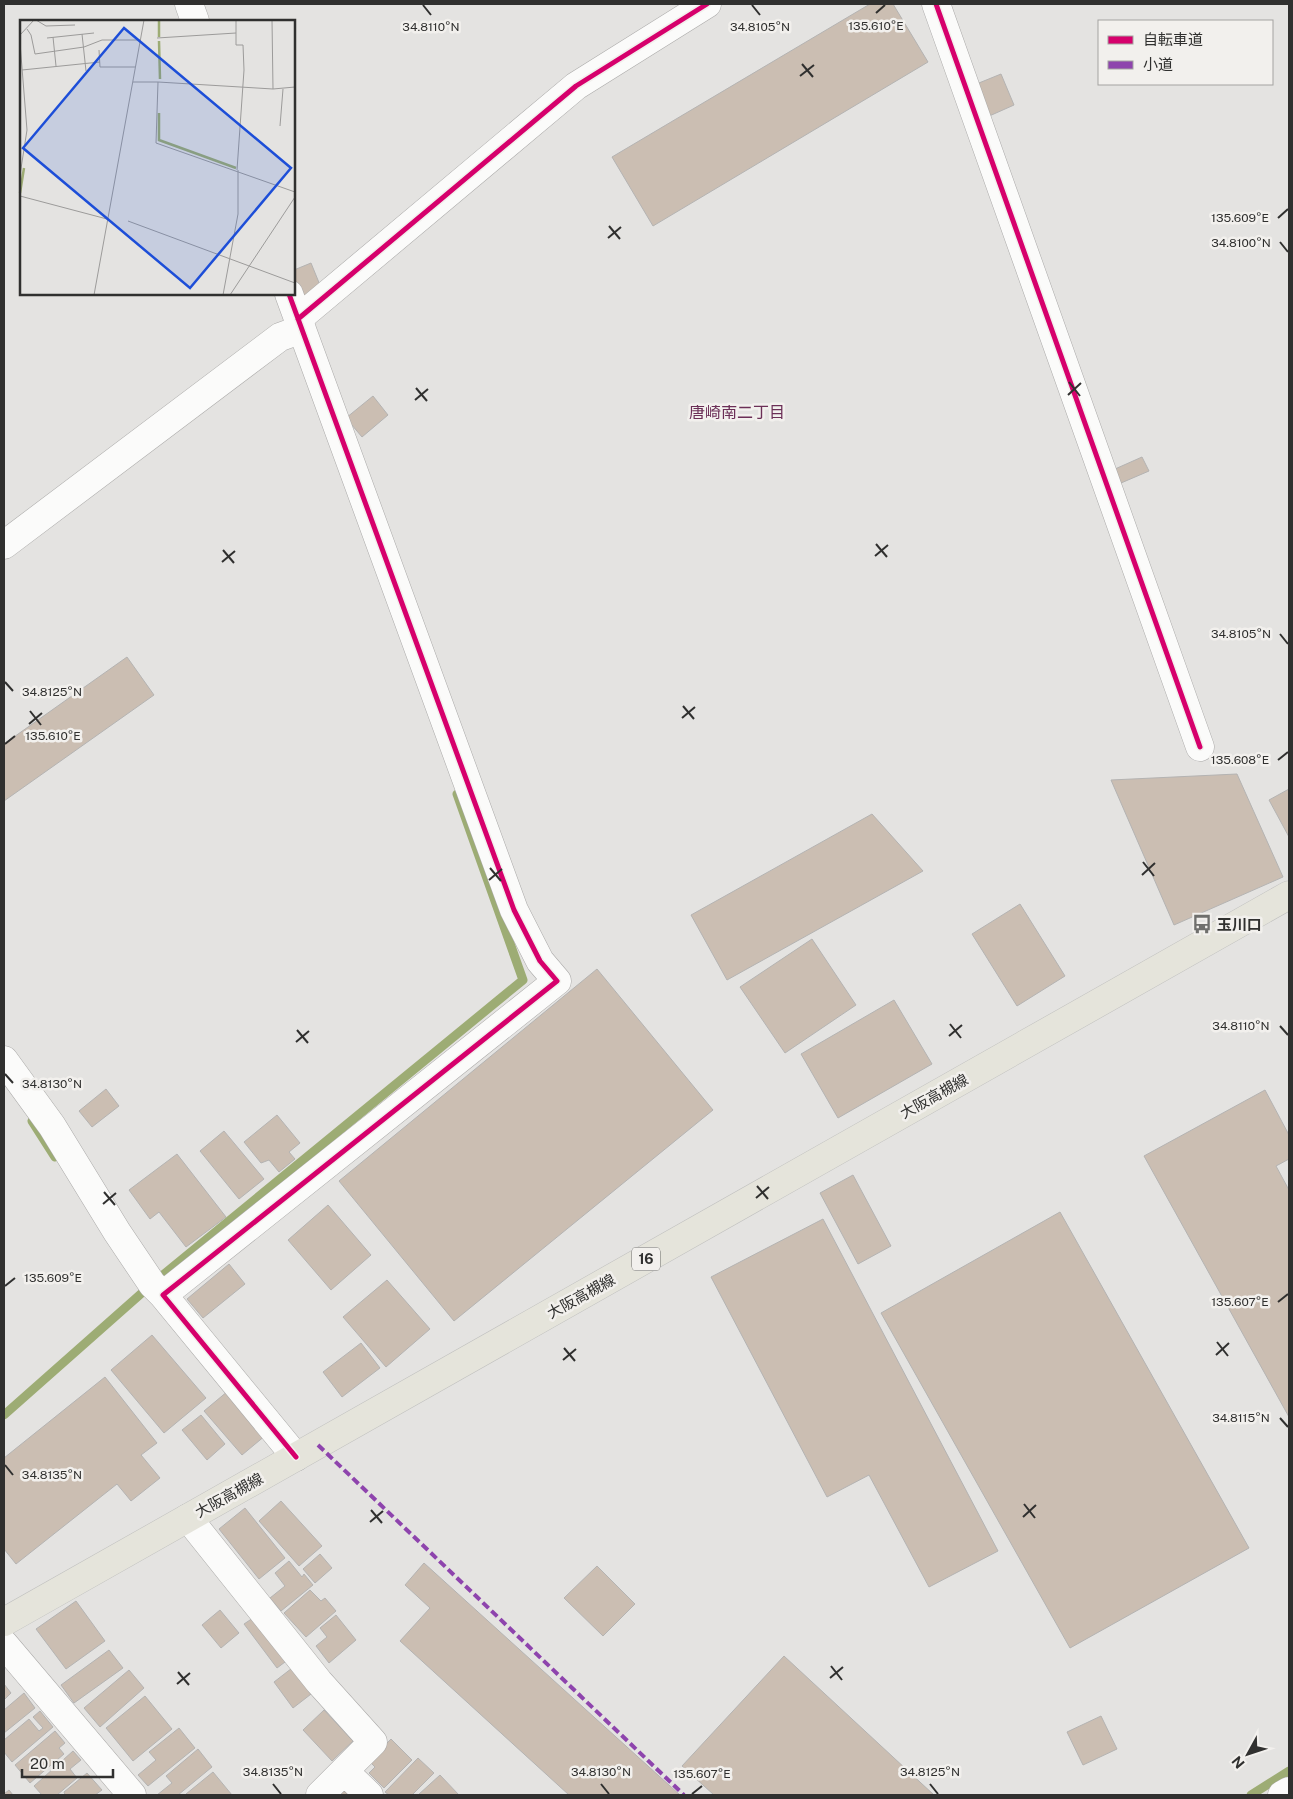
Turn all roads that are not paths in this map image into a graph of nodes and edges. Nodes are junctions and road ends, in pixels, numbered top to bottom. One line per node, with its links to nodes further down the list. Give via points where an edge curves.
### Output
1 (189, 4): 4 (street)
2 (707, 4): 5 (street, via 576,86)
3 (936, 4): 7 (street)
4 (195, 20)
5 (296, 314): 6 (street, via 280,337); 10 (street, via 514,910 540,961 557,981)
6 (4, 545)
7 (1200, 747)
8 (1289, 895): 11 (main road, 大阪高槻線 / 16)
9 (4, 1060): 10 (street, via 52,1126 152,1284)
10 (163, 1295): 11 (street)
11 (296, 1457): 12 (main road, 大阪高槻線 / 16)
12 (188, 1518): 13 (main road, 大阪高槻線 / 16); 15 (street, via 319,1682 374,1742)
13 (4, 1622)
14 (4, 1644): 17 (street)
15 (344, 1771): 18 (street); 19 (street)
16 (1289, 1791): 20 (street)
17 (132, 1795)
18 (320, 1795)
19 (369, 1795)
20 (1282, 1795)

